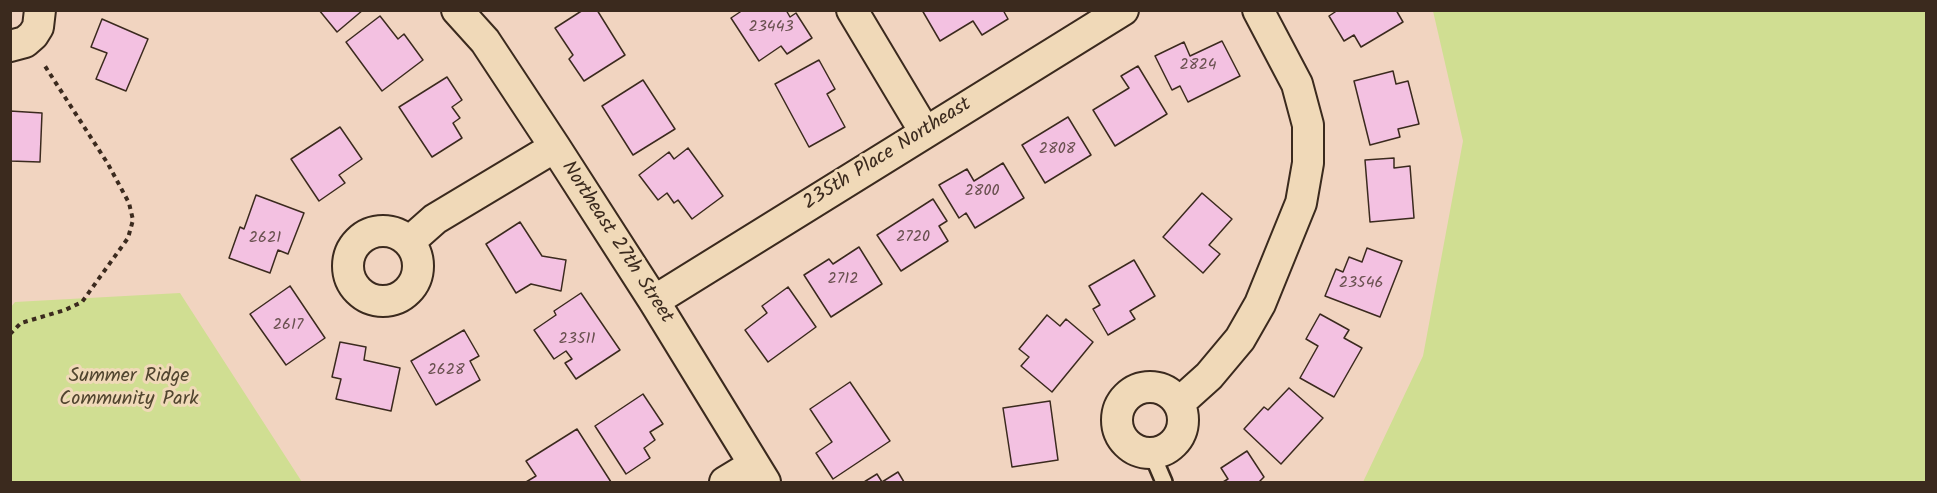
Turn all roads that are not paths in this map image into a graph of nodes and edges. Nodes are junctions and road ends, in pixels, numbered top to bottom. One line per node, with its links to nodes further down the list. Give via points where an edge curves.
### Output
1 (40, 10): 6 (street, via 38,27)
2 (457, 10): 8 (street, Northeast 27th Street, via 485,40)
3 (852, 10): 7 (street)
4 (1123, 10): 7 (street, 235th Place Northeast)
5 (1258, 10): 11 (street, via 1297,84 1308,125 1308,163 1300,203 1260,304 1240,339 1209,376)
6 (19, 43)
7 (925, 132): 10 (street, 235th Place Northeast)
8 (555, 147): 9 (street, via 435,219); 10 (street, Northeast 27th Street)
9 (409, 242)
10 (654, 301): 13 (street, Northeast 27th Street)
11 (1179, 403): 12 (street, via 1183,413 1180,436 1163,451); 12 (street, via 1172,394 1152,386 1131,392 1118,409 1118,431 1124,441 1141,453)
12 (1152, 454): 15 (lane)
13 (759, 474): 14 (street)
14 (725, 483)
15 (1164, 483)

